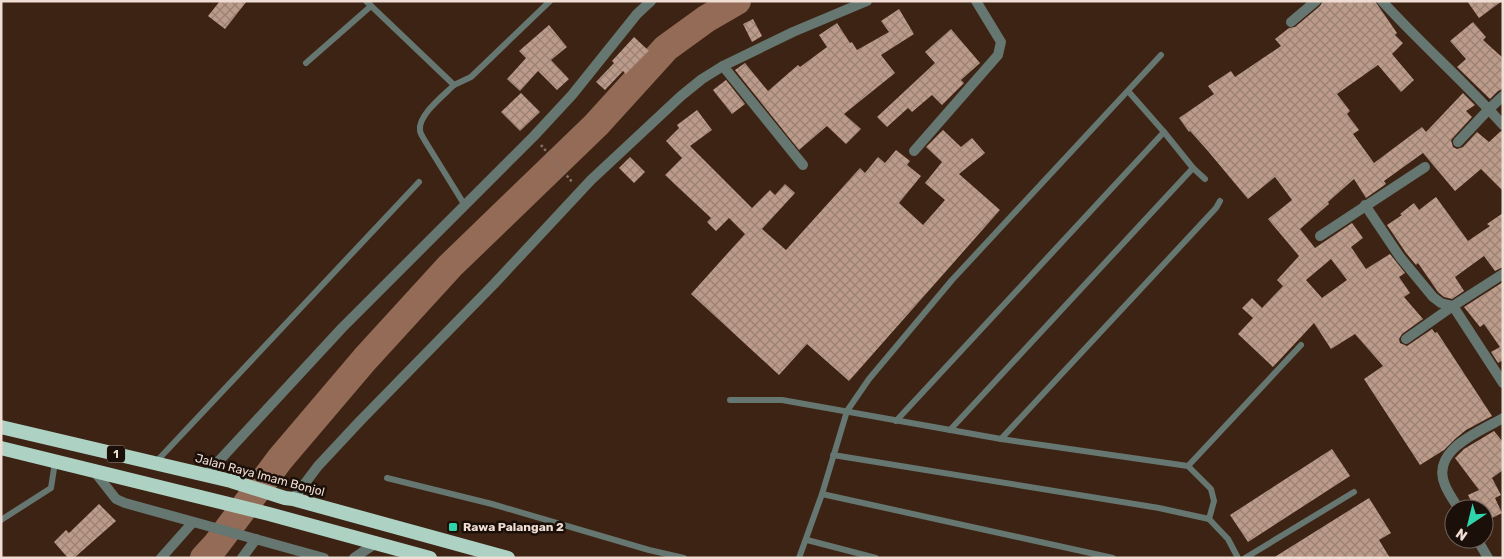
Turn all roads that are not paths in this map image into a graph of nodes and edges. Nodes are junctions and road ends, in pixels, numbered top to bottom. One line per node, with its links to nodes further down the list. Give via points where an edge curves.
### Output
1 (550, 1): 12 (lane, via 471,77)
2 (651, 1): 26 (street, via 572,95)
3 (867, 1): 11 (street)
4 (976, 1): 19 (street, via 1001,42 1001,49)
5 (1316, 1): 8 (street)
6 (1382, 1): 15 (street)
7 (368, 4): 10 (lane); 12 (lane)
8 (1290, 22)
9 (1161, 55): 13 (lane)
10 (306, 63)
11 (723, 66): 20 (street); 51 (street, via 681,96 591,180)
12 (454, 86): 26 (lane, via 428,111 419,127)
13 (1128, 91): 17 (lane); 35 (lane, via 952,280 869,379)
14 (1503, 96): 15 (street)
15 (1488, 109): 16 (street); 18 (street)
16 (1503, 125)
17 (1164, 132): 22 (lane); 37 (lane)
18 (1458, 142)
19 (914, 151)
20 (803, 165)
21 (1425, 167): 27 (street)
22 (1193, 168): 23 (lane); 39 (lane)
23 (1205, 179)
24 (419, 182): 44 (lane)
25 (1220, 201): 40 (lane)
26 (464, 204): 47 (street, via 342,328)
27 (1365, 205): 28 (street); 30 (street, via 1432,297)
28 (1320, 236)
29 (1503, 274): 30 (street)
30 (1453, 306): 31 (street); 33 (street)
31 (1406, 340)
32 (1301, 344): 45 (lane)
33 (1503, 383)
34 (730, 400): 35 (lane, via 782,400)
35 (847, 411): 37 (lane); 42 (lane)
36 (1503, 418): 52 (street, via 1449,452 1443,462 1442,474)
37 (896, 421): 39 (lane)
38 (1, 427): 44 (highway, Jalan Raya Imam Bonjol / 1)
39 (950, 430): 40 (lane)
40 (1001, 438): 45 (lane)
41 (1, 448): 43 (highway, 1)
42 (833, 455): 50 (lane); 53 (lane)
43 (55, 462): 46 (highway, 1); 54 (lane, via 51,488)
44 (155, 463): 47 (highway, Jalan Raya Imam Bonjol / 1)
45 (1188, 466): 53 (lane, via 1211,488 1214,501)
46 (94, 471): 55 (street, via 116,499); 58 (highway, 1)
47 (205, 476): 51 (highway, Jalan Raya Imam Bonjol / 1)
48 (387, 478): 65 (lane)
49 (1354, 492): 70 (lane)
50 (822, 494): 57 (lane); 68 (lane)
51 (289, 498): 64 (highway, Jalan Raya Imam Bonjol / 1)
52 (1453, 499)
53 (1209, 519): 69 (lane, via 1228,539)
54 (1, 520)
55 (197, 523): 56 (street); 59 (street)
56 (256, 539): 60 (street); 61 (street)
57 (807, 540): 66 (lane); 67 (lane)
58 (376, 543): 62 (street); 63 (highway, 1)
59 (161, 558)
60 (242, 558)
61 (324, 558)
62 (354, 558)
63 (430, 558)
64 (508, 558)
65 (684, 558)
66 (799, 558)
67 (876, 558)
68 (1113, 558)
69 (1238, 558)
70 (1245, 558)

